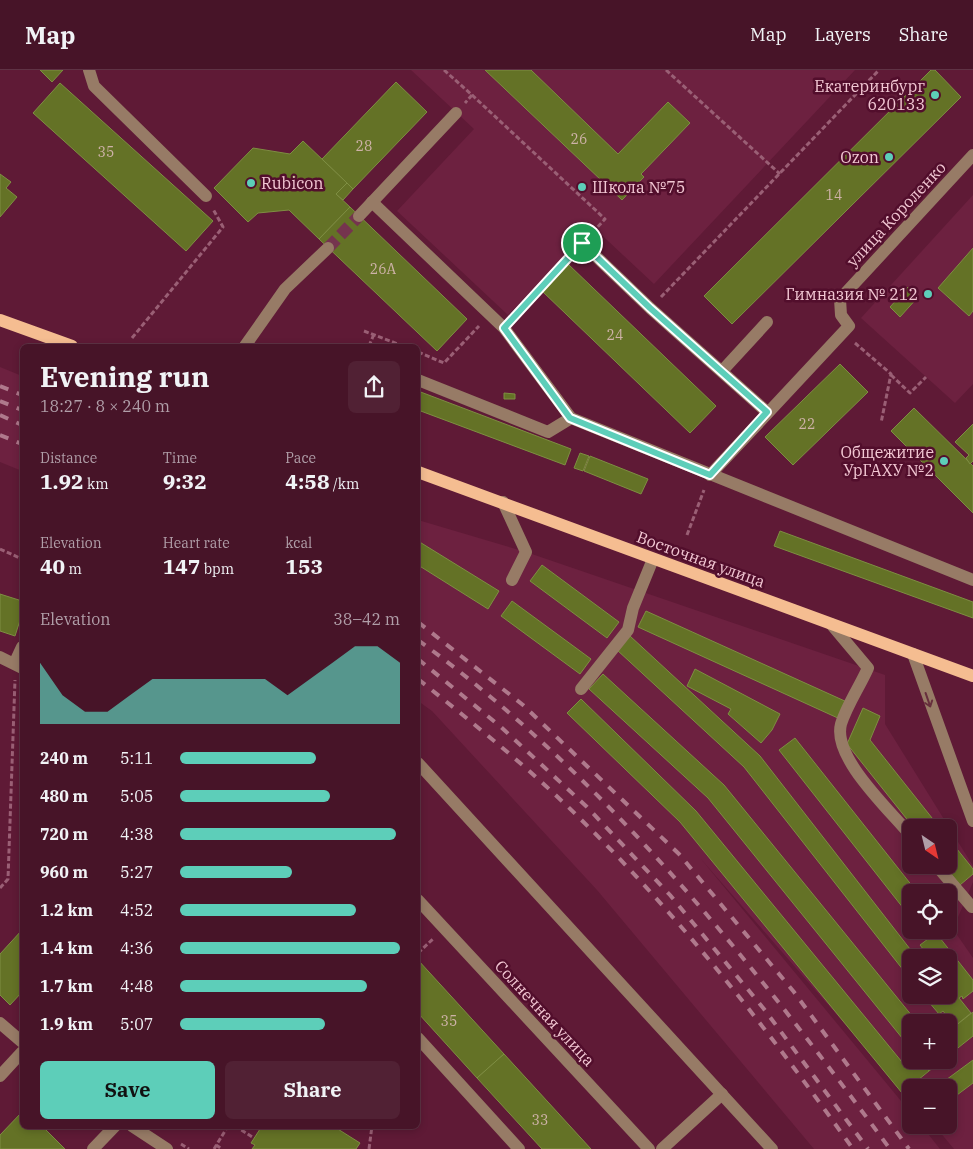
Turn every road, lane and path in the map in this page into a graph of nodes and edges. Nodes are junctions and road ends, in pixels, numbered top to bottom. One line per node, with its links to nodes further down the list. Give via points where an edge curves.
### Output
1 (89, 70): 9 (street, via 94,86)
2 (444, 70): 5 (path)
3 (666, 70): 8 (path)
4 (879, 70): 8 (path)
5 (472, 95): 6 (path); 12 (path, via 605,219)
6 (456, 113): 10 (street)
7 (973, 155): 32 (street, улица Короленко, via 840,299 841,315 849,326)
8 (780, 174): 14 (path)
9 (206, 196): 21 (path, via 223,227)
10 (372, 202): 11 (street); 15 (street)
11 (359, 216)
12 (582, 243): 14 (street); 18 (path)
13 (328, 248): 24 (street, via 285,289)
14 (650, 308): 28 (street)
15 (490, 314): 18 (street); 27 (path, via 444,363)
16 (0, 320): 23 (main road)
17 (766, 322): 28 (street)
18 (504, 328): 33 (street)
19 (364, 330): 20 (path)
20 (374, 334): 25 (path); 26 (path)
21 (132, 338)
22 (849, 338): 29 (path)
23 (66, 344)
24 (246, 344)
25 (370, 344)
26 (398, 344)
27 (420, 353)
28 (722, 371): 32 (street)
29 (890, 374): 30 (path, via 910,393); 34 (path)
30 (926, 377)
31 (420, 381): 33 (street, via 548,432)
32 (767, 412): 36 (street, улица Короленко)
33 (570, 418): 36 (street)
34 (881, 423)
35 (420, 473): 37 (main road, Восточная улица)
36 (710, 475): 38 (path); 43 (street)
37 (503, 502): 41 (main road, Восточная улица); 42 (street, via 526,552)
38 (687, 535)
39 (0, 549): 40 (path)
40 (20, 558)
41 (653, 559): 44 (main road, Восточная улица); 49 (street, via 633,608 628,630)
42 (512, 580)
43 (973, 580)
44 (831, 624): 45 (main road, Восточная улица); 52 (street, via 868,668 841,725 842,746 851,765)
45 (913, 654): 48 (main road, Восточная улица); 51 (street, one-way to 51)
46 (0, 656): 47 (street)
47 (19, 665): 54 (path, via 8,879)
48 (973, 676)
49 (582, 689)
50 (420, 765): 64 (street)
51 (973, 821)
52 (902, 825)
53 (944, 874): 56 (street)
54 (0, 888)
55 (420, 902): 57 (street, Солнечная улица)
56 (973, 909)
57 (444, 929): 58 (path); 77 (street, Солнечная улица)
58 (420, 951)
59 (0, 1023): 60 (street)
60 (20, 1040)
61 (420, 1040): 76 (street)
62 (20, 1054): 63 (street)
63 (0, 1076)
64 (722, 1094): 78 (street); 79 (street)
65 (112, 1129): 72 (street)
66 (137, 1129): 73 (street)
67 (226, 1129): 71 (path)
68 (240, 1129): 70 (path)
69 (372, 1129): 75 (path)
70 (254, 1138)
71 (215, 1147): 74 (path)
72 (93, 1149)
73 (167, 1149)
74 (222, 1149)
75 (369, 1149)
76 (519, 1149)
77 (649, 1149)
78 (662, 1149)
79 (772, 1149)

